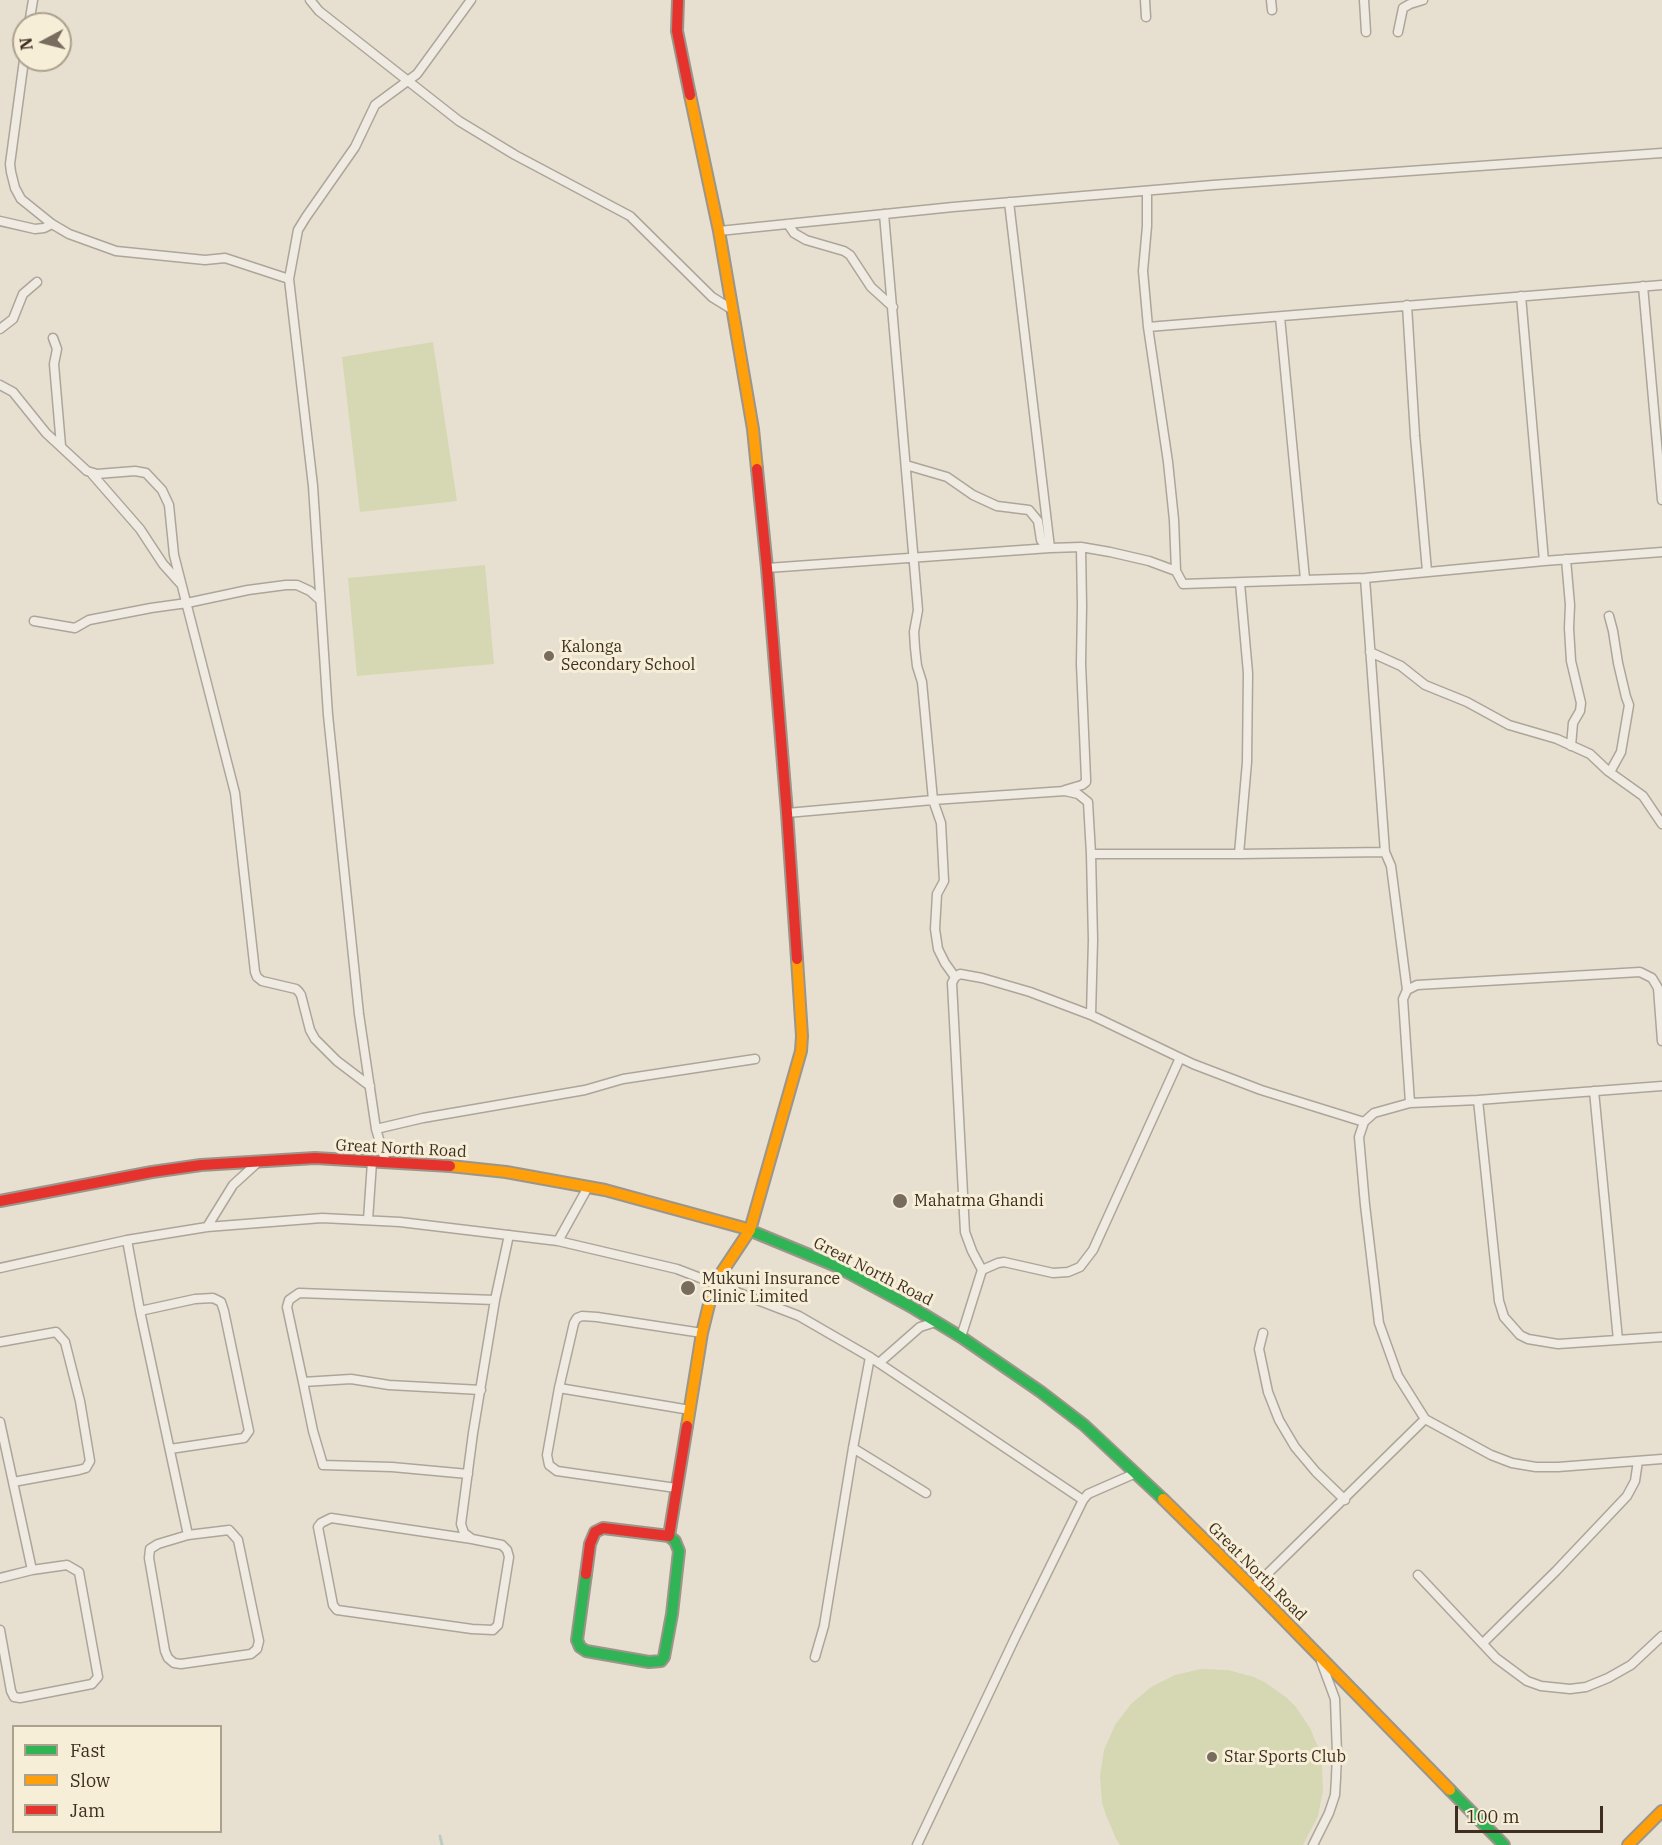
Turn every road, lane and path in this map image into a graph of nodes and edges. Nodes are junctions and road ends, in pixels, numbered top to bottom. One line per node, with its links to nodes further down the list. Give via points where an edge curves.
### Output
1 (310, 0): 13 (street)
2 (471, 0): 13 (street, via 426,63)
3 (678, 0): 21 (main road, via 677,31)
4 (1145, 0): 9 (street)
5 (1271, 0): 8 (street)
6 (1364, 0): 10 (street)
7 (1423, 0): 11 (street, via 1403,8)
8 (1272, 10)
9 (1146, 17)
10 (1366, 32)
11 (1398, 32)
12 (22, 72): 19 (street, via 11,172 21,199)
13 (406, 81): 22 (street, via 375,105 355,147 306,217 298,231); 29 (street, via 459,121 515,155 630,216 712,297)
14 (1662, 153): 15 (street)
15 (1147, 190): 16 (street); 31 (street, via 1143,271)
16 (1009, 202): 17 (street); 40 (street)
17 (884, 214): 20 (street); 28 (street)
18 (0, 221): 19 (street, via 35,229)
19 (52, 224): 22 (street, via 116,251 205,260 225,258)
20 (788, 225): 21 (street); 28 (street, via 806,240 844,250 871,287)
21 (719, 231): 29 (main road)
22 (289, 279): 52 (street, via 313,486)
23 (37, 282): 32 (street, via 23,294 13,320)
24 (1662, 285): 25 (street)
25 (1643, 286): 26 (street); 38 (street)
26 (1521, 296): 27 (street); 44 (street)
27 (1407, 305): 30 (street); 47 (street)
28 (893, 307): 36 (street)
29 (733, 310): 45 (main road, via 753,429)
30 (1280, 316): 31 (street); 49 (street)
31 (1149, 327): 46 (street, via 1168,462)
32 (0, 329)
33 (53, 338): 35 (street, via 57,349 54,364)
34 (0, 385): 35 (street, via 14,392)
35 (61, 447): 37 (street)
36 (906, 465): 40 (street, via 947,477 997,506 1029,510 1038,521 1041,540); 42 (street)
37 (92, 474): 51 (street, via 140,529); 51 (street, via 146,473 162,490 169,505)
38 (1662, 500)
39 (1081, 547): 40 (street); 46 (street, via 1149,561); 59 (street)
40 (1050, 548): 42 (street)
41 (1662, 552): 43 (street)
42 (913, 558): 45 (street); 61 (street, via 918,610 915,648)
43 (1566, 560): 44 (street); 57 (street, via 1571,661 1581,703 1573,723)
44 (1544, 561): 47 (street)
45 (767, 568): 63 (main road)
46 (1176, 571): 50 (street, via 1183,584)
47 (1427, 571): 48 (street)
48 (1365, 578): 49 (street); 56 (street)
49 (1305, 579): 50 (street)
50 (1240, 583): 67 (street, via 1248,673 1247,762)
51 (182, 587): 53 (street)
52 (320, 600): 53 (street, via 297,585 286,585); 74 (street, via 328,715)
53 (186, 603): 55 (street, via 89,620 75,628); 74 (street, via 235,793 257,977 296,989 315,1039)
54 (1609, 616): 58 (street, via 1629,705 1621,752)
55 (34, 621)
56 (1370, 652): 57 (street, via 1401,666 1425,685 1509,725); 65 (street)
57 (1571, 746): 58 (street, via 1590,754)
58 (1610, 772): 64 (street, via 1643,796)
59 (1086, 782): 60 (street); 62 (street)
60 (1065, 791): 61 (street); 62 (street)
61 (933, 800): 63 (street); 68 (street, via 941,823 944,876 937,894 936,938 938,949)
62 (1088, 801): 66 (street)
63 (787, 813): 89 (main road, via 801,1051)
64 (1662, 824)
65 (1385, 852): 67 (street); 69 (street, via 1391,866)
66 (1091, 854): 67 (street); 70 (street)
67 (1239, 854)
68 (955, 977): 70 (street, via 960,974 982,978); 94 (street, via 952,983 965,1232)
69 (1407, 990): 71 (street, via 1417,985 1640,972 1652,978 1658,988); 78 (street, via 1403,999)
70 (1091, 1015): 72 (street)
71 (1662, 1041)
72 (1180, 1058): 79 (street, via 1261,1090); 94 (street, via 1093,1250 1080,1267 1053,1273 1004,1262)
73 (755, 1059): 80 (street, via 622,1079 585,1090)
74 (370, 1086): 80 (street)
75 (1662, 1086): 76 (street)
76 (1594, 1091): 77 (street); 103 (street)
77 (1478, 1101): 78 (street); 103 (street, via 1499,1301 1504,1317 1528,1339 1558,1344)
78 (1410, 1103): 79 (street, via 1374,1113)
79 (1364, 1122): 111 (street, via 1359,1137 1379,1323 1398,1376)
80 (376, 1129): 83 (street)
81 (259, 1162): 82 (main road, Great North Road, via 315,1158); 85 (main road, Great North Road, via 152,1172); 88 (street, via 233,1185)
82 (372, 1162): 83 (main road, Great North Road); 87 (street)
83 (386, 1162): 84 (main road, Great North Road, via 506,1172)
84 (588, 1187): 89 (main road, Great North Road); 92 (street)
85 (4, 1200): 86 (street)
86 (0, 1211)
87 (368, 1220): 88 (street, via 322,1218); 90 (street)
88 (207, 1227): 91 (street)
89 (750, 1230): 95 (main road); 98 (main road, Great North Road, via 836,1266)
90 (510, 1235): 92 (street); 96 (street)
91 (127, 1240): 93 (street); 97 (street)
92 (558, 1241): 95 (street, via 677,1269)
93 (0, 1268)
94 (982, 1270): 101 (street)
95 (714, 1284): 99 (main road); 105 (street, via 799,1316)
96 (495, 1300): 107 (street, via 299,1293 289,1300 287,1307); 109 (street)
97 (140, 1311): 114 (street); 114 (street, via 213,1298 221,1302 224,1311 249,1431 244,1438)
98 (936, 1322): 101 (main road, Great North Road); 106 (street, via 920,1327)
99 (702, 1333): 108 (street, via 582,1316 574,1323); 110 (main road)
100 (1263, 1333): 123 (street, via 1259,1348 1268,1392 1279,1420 1295,1447)
101 (961, 1337): 117 (main road, Great North Road, via 1084,1425)
102 (1662, 1337): 103 (street)
103 (1618, 1340)
104 (0, 1342): 119 (street, via 56,1332 65,1342 90,1461 79,1470)
105 (870, 1358): 106 (street); 113 (street)
106 (879, 1363): 122 (street)
107 (303, 1382): 109 (street, via 351,1379); 118 (street, via 323,1465)
108 (559, 1388): 110 (street); 120 (street, via 547,1455 549,1465 557,1472)
109 (481, 1390): 118 (street)
110 (690, 1410): 120 (main road)
111 (1425, 1419): 116 (street, via 1512,1463 1558,1467); 123 (street)
112 (0, 1422): 119 (street)
113 (853, 1448): 121 (street); 134 (street, via 824,1626)
114 (170, 1449): 124 (street)
115 (1662, 1459): 116 (street)
116 (1638, 1461): 133 (street, via 1627,1496)
117 (1136, 1473): 122 (street, via 1088,1494); 130 (main road, Great North Road)
118 (468, 1474): 126 (street, via 461,1524)
119 (13, 1482): 127 (street)
120 (676, 1488): 125 (main road)
121 (926, 1493)
122 (1083, 1500): 137 (street)
123 (1345, 1500): 130 (street)
124 (189, 1535): 124 (street, via 150,1550 168,1658 181,1664 251,1654 259,1641 238,1540 229,1530)
125 (669, 1536): 125 (main road, via 603,1528 595,1532 577,1640 580,1647 648,1662 661,1661 672,1614 679,1551)
126 (472, 1539): 126 (street, via 502,1545 509,1557 498,1625 493,1630 337,1610 330,1596 318,1527 331,1518)
127 (32, 1570): 129 (street); 131 (street, via 67,1565 79,1572 98,1677 92,1684 14,1697)
128 (1418, 1575): 133 (street)
129 (0, 1578)
130 (1253, 1588): 135 (main road, Great North Road)
131 (0, 1630)
132 (1662, 1636): 133 (street, via 1631,1665 1586,1687 1570,1689 1527,1681)
133 (1483, 1643)
134 (815, 1657)
135 (1320, 1658): 138 (street, via 1335,1699 1337,1754 1335,1795); 139 (main road, Great North Road)
136 (1662, 1811): 140 (main road)
137 (917, 1845)
138 (1313, 1845)
139 (1504, 1845)
140 (1628, 1845)

